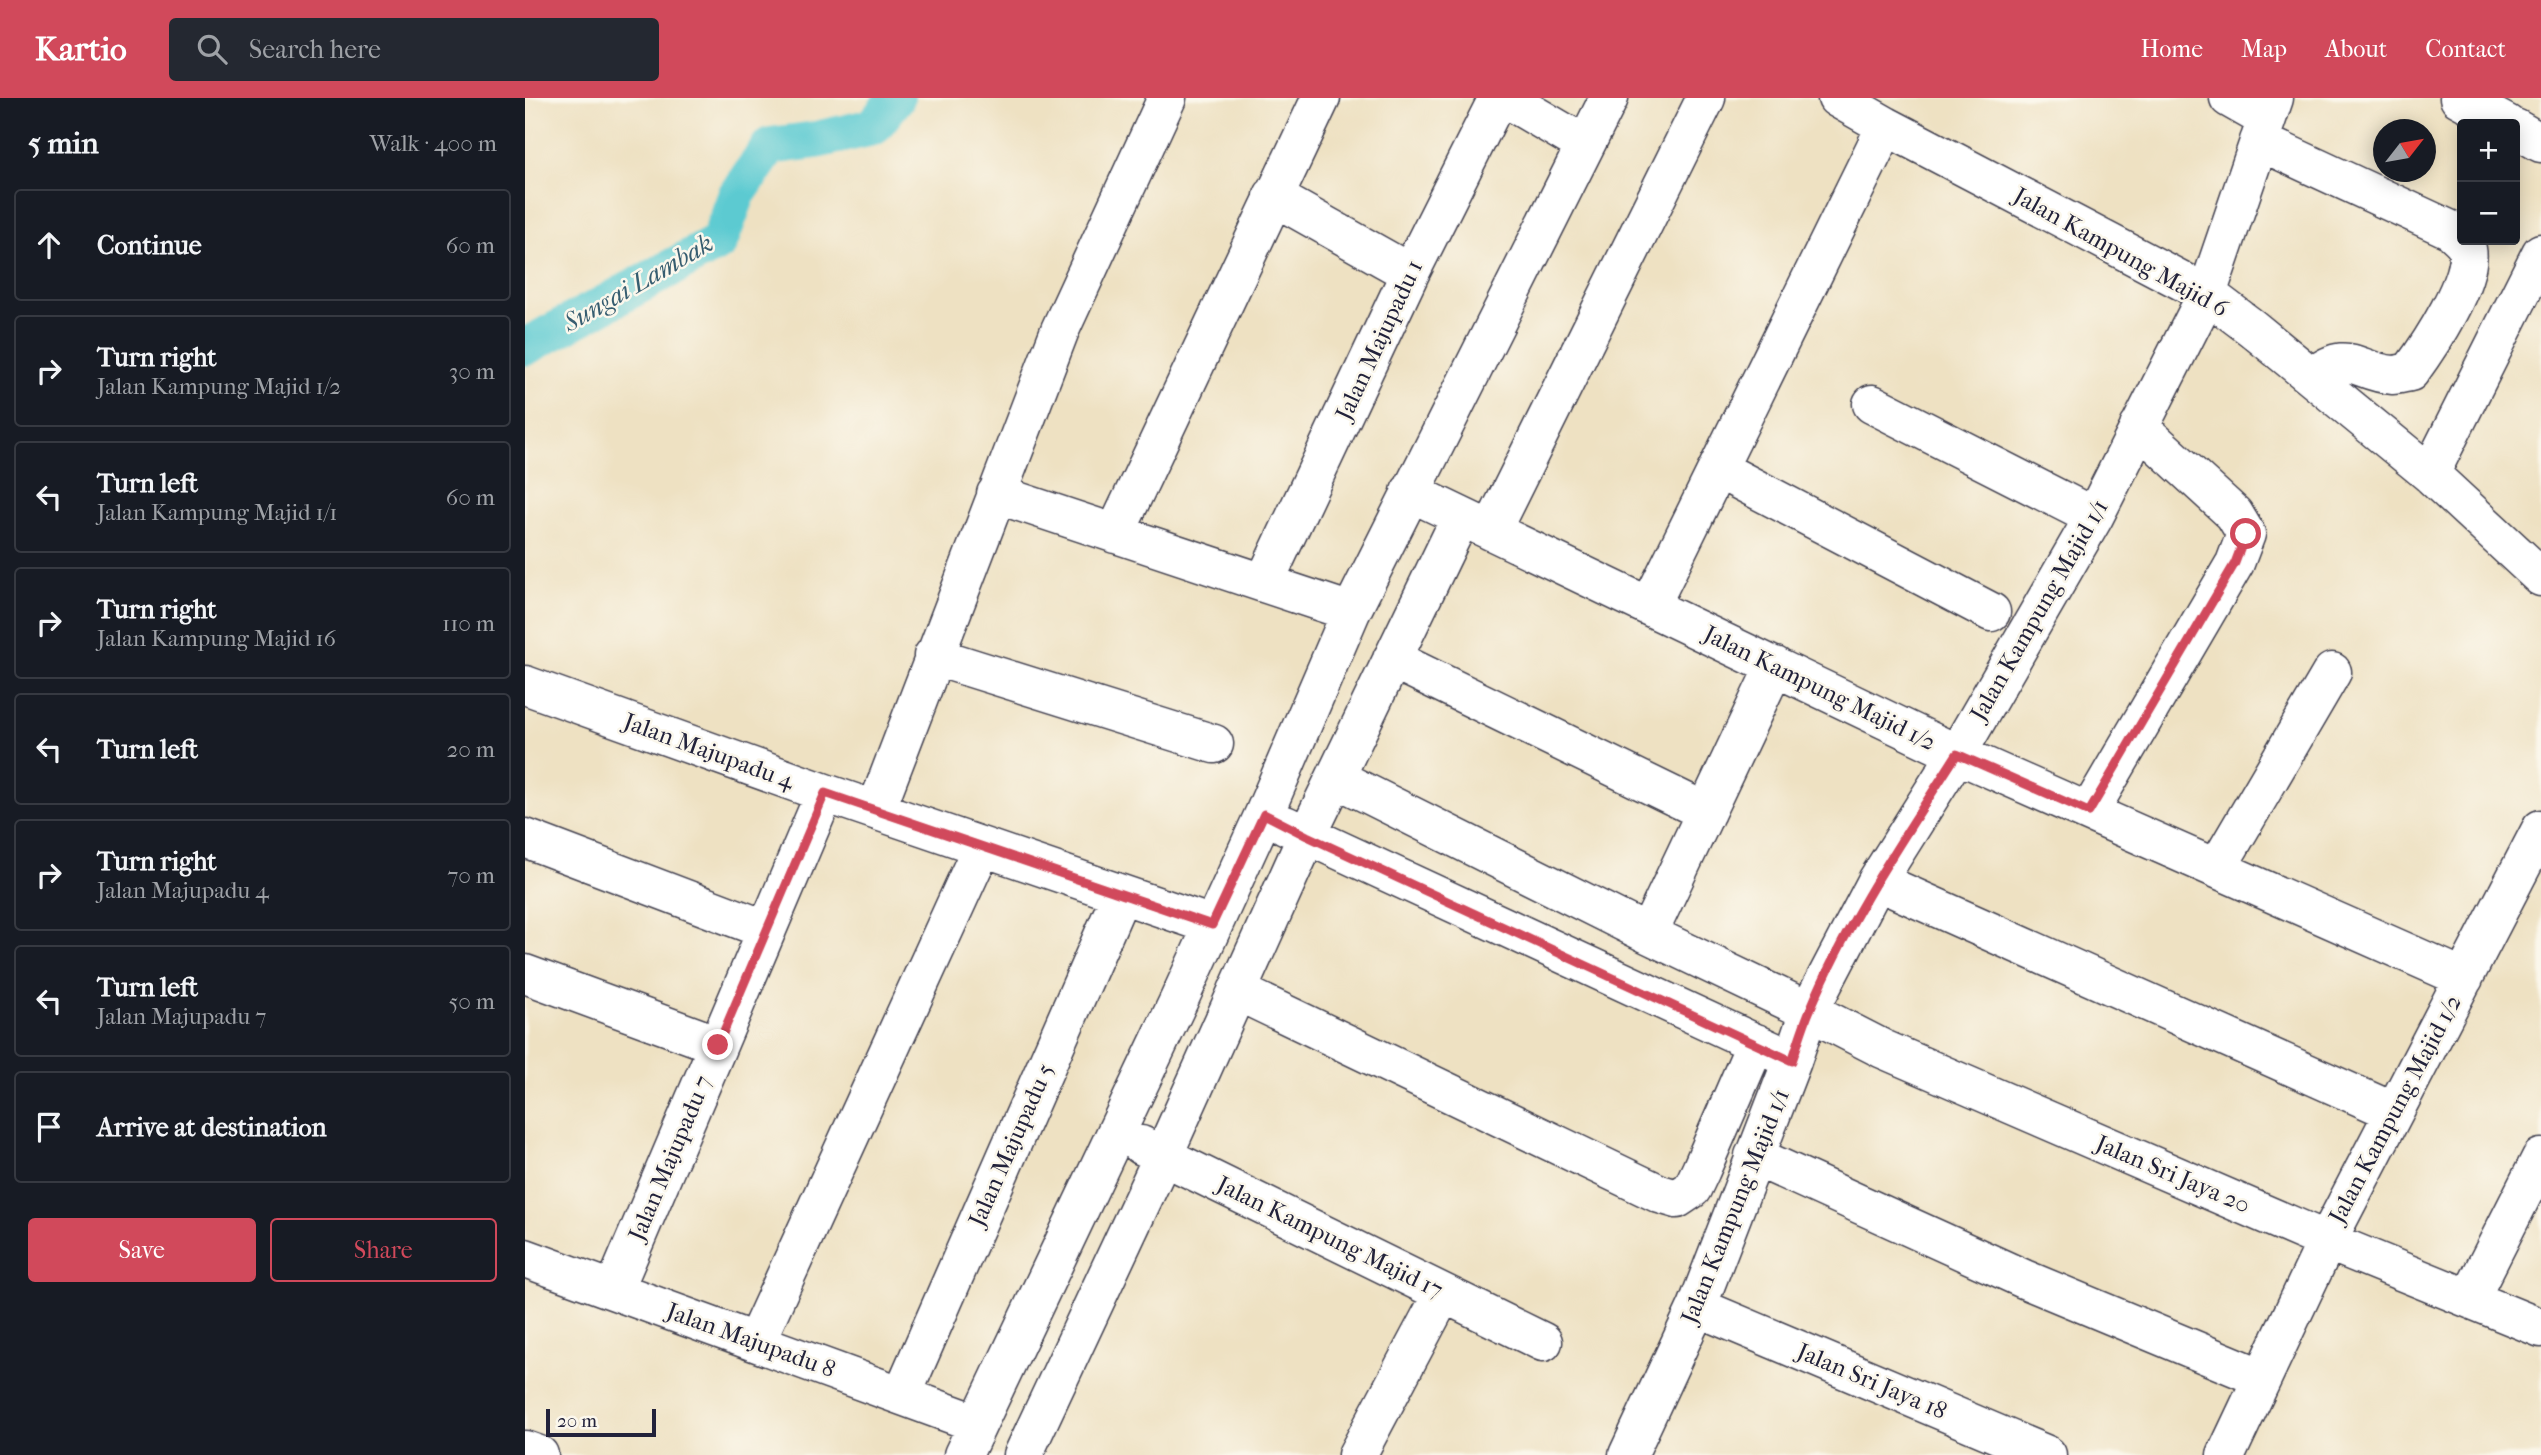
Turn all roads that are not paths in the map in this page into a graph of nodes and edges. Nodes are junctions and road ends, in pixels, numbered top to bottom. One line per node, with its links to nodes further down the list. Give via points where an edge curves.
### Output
1 (1167, 98): 26 (street, via 1060,330)
2 (1321, 98): 16 (street)
3 (1497, 98): 18 (street, Jalan Majupadu 1)
4 (1505, 98): 15 (street)
5 (1609, 98): 15 (street)
6 (1706, 98): 28 (street)
7 (1837, 98): 12 (street, Jalan Kampung Majid 6)
8 (2229, 98): 10 (street)
9 (2459, 98): 11 (street)
10 (2266, 119): 19 (street, Jalan Kampung Majid 1/1); 20 (street, via 2451,230 2466,245 2469,263 2454,302 2410,372 2393,375 2340,361)
11 (2498, 119)
12 (1886, 126): 19 (street, Jalan Kampung Majid 6); 23 (street)
13 (2520, 131): 14 (street)
14 (2541, 143)
15 (1585, 145): 25 (street)
16 (1273, 196): 18 (street); 29 (street)
17 (2541, 253): 24 (street)
18 (1411, 273): 31 (street, Jalan Majupadu 1)
19 (2207, 294): 20 (street, Jalan Kampung Majid 6); 22 (street, Jalan Kampung Majid 1/1)
20 (2313, 377): 24 (street, Jalan Kampung Majid 6)
21 (1872, 404): 27 (street)
22 (2139, 427): 27 (street, Jalan Kampung Majid 1/1); 45 (street, via 2234,514 2246,534 2235,563)
23 (1718, 469): 32 (street); 34 (street)
24 (2430, 474): 30 (street, Jalan Kampung Majid 6)
25 (1410, 492): 28 (street, Jalan Kampung Majid 1/2); 33 (street)
26 (996, 494): 29 (street); 35 (street)
27 (2094, 517): 41 (street, Jalan Kampung Majid 1/1)
28 (1476, 524): 32 (street, Jalan Kampung Majid 1/2); 36 (street)
29 (1115, 534): 31 (street)
30 (2535, 557)
31 (1263, 583): 33 (street)
32 (1650, 606): 37 (street, Jalan Kampung Majid 1/2)
33 (1351, 612): 47 (street)
34 (1991, 612)
35 (933, 656): 40 (street); 44 (street)
36 (1392, 659): 42 (street); 46 (street)
37 (1775, 666): 41 (street, Jalan Kampung Majid 1/2); 46 (street)
38 (2332, 672): 52 (street)
39 (525, 685): 43 (street, Jalan Majupadu 4)
40 (1214, 744)
41 (1957, 754): 45 (street, Jalan Kampung Majid 1/2); 53 (street, Jalan Kampung Majid 1/1)
42 (1336, 778): 49 (street); 57 (street, Jalan Sri Jaya 20)
43 (825, 793): 44 (street, Jalan Majupadu 4); 56 (street, Jalan Majupadu 7)
44 (876, 810): 51 (street, Jalan Majupadu 4)
45 (2089, 812): 52 (street, Jalan Kampung Majid 1/2)
46 (1706, 813): 57 (street)
47 (1264, 814): 49 (street); 55 (street)
48 (2541, 829): 59 (street, Jalan Kampung Majid 1/2)
49 (1307, 836): 60 (street); 62 (street)
50 (525, 838): 56 (street)
51 (982, 847): 54 (street, Jalan Majupadu 4); 77 (street)
52 (2217, 868): 59 (street, Jalan Kampung Majid 1/2)
53 (1877, 881): 61 (street, Jalan Kampung Majid 1/1); 65 (street)
54 (1121, 895): 55 (street, Jalan Majupadu 4); 80 (street, Jalan Majupadu 5)
55 (1212, 925): 66 (street)
56 (767, 930): 63 (street, Jalan Majupadu 7)
57 (1648, 933): 61 (street, Jalan Sri Jaya 20)
58 (525, 974): 63 (street)
59 (2464, 978): 65 (street, Jalan Kampung Majid 1/2)
60 (1237, 991): 62 (street, via 1677,1199 1692,1189 1702,1170); 67 (street)
61 (1809, 1011): 64 (street, Jalan Kampung Majid 1/1); 70 (street, Jalan Sri Jaya 20, via 1883,1049)
62 (1756, 1043): 64 (street)
63 (718, 1045): 72 (street, Jalan Majupadu 7)
64 (1792, 1061): 68 (street, Jalan Kampung Majid 1/1)
65 (2394, 1112): 70 (street, Jalan Kampung Majid 1/2)
66 (1116, 1135): 67 (street, Jalan Kampung Majid 17); 81 (street)
67 (1164, 1154): 73 (street, Jalan Kampung Majid 17); 85 (street)
68 (1754, 1156): 75 (street, Jalan Kampung Majid 1/1); 79 (street, via 2024,1279)
69 (2541, 1158): 74 (street)
70 (2327, 1241): 74 (street, Jalan Sri Jaya 20); 79 (street, Jalan Kampung Majid 1/2)
71 (525, 1258): 72 (street, Jalan Majupadu 8)
72 (614, 1290): 77 (street, Jalan Majupadu 8)
73 (1443, 1293): 78 (street, Jalan Kampung Majid 17); 83 (street)
74 (2470, 1298): 76 (street, Jalan Sri Jaya 20)
75 (1697, 1307): 86 (street, Jalan Kampung Majid 1/1); 87 (street, Jalan Sri Jaya 18)
76 (2541, 1328)
77 (755, 1341): 80 (street, Jalan Majupadu 8)
78 (1543, 1342)
79 (2262, 1378): 88 (street, Jalan Kampung Majid 1/2)
80 (902, 1395): 81 (street, Jalan Majupadu 8)
81 (970, 1446)
82 (525, 1450): 84 (street)
83 (1368, 1451)
84 (539, 1455)
85 (1023, 1455)
86 (1628, 1455)
87 (2047, 1455)
88 (2226, 1455)

